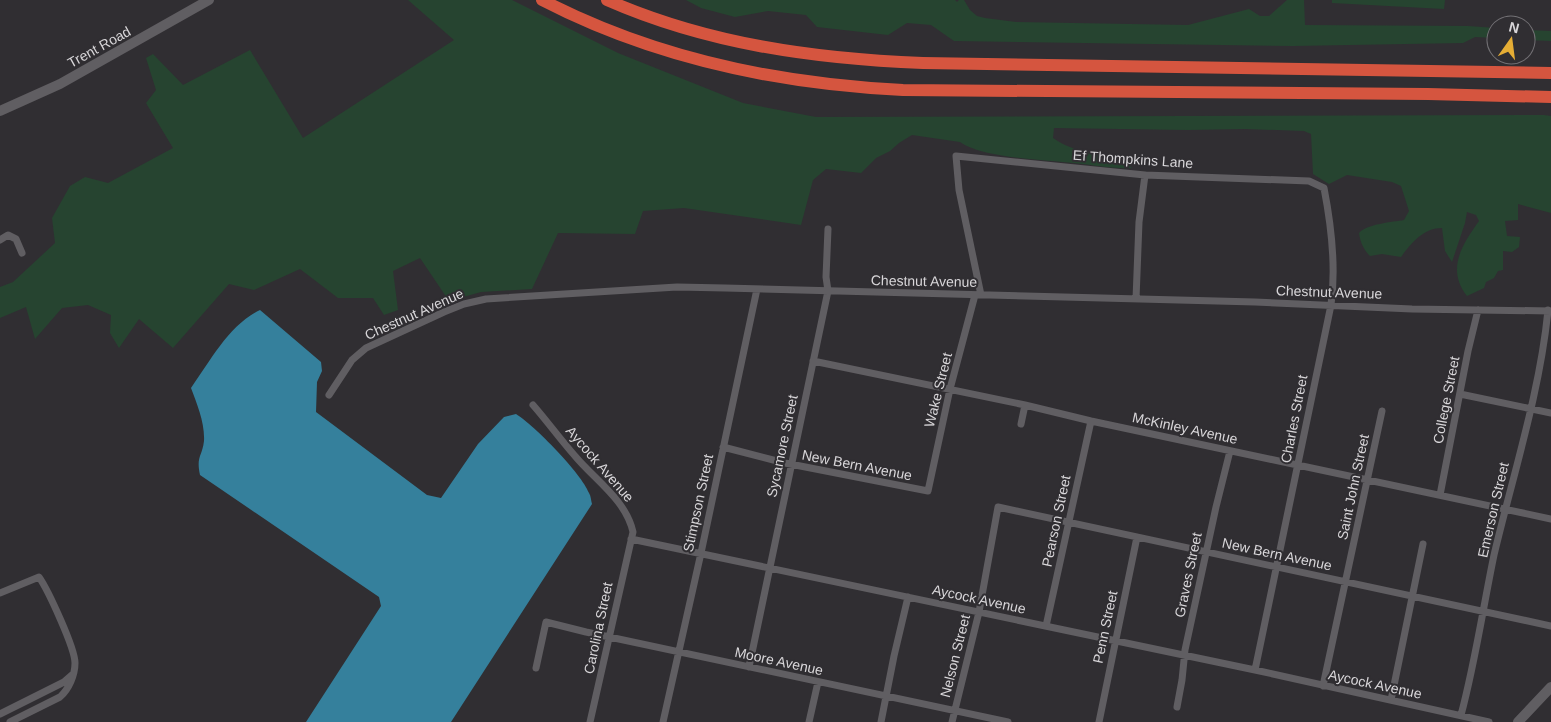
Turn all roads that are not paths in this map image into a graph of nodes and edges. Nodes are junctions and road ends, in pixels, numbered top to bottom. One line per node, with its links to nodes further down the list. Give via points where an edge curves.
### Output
1 (542, 0): 5 (highway, via 606,29 683,55 818,84 903,90)
2 (608, 0): 4 (highway, via 679,26 738,42 853,60)
3 (206, 1): 6 (street, Trent Road, via 68,80)
4 (1551, 73)
5 (1548, 98)
6 (3, 107)
7 (956, 156): 8 (street, Ef Thompkins Lane); 15 (street, Wake Street)
8 (1145, 175): 9 (street, Ef Thompkins Lane); 16 (street, via 1139,222)
9 (1309, 181): 17 (street, Charles Street, via 1324,188 1331,250)
10 (828, 230): 14 (street, Sycamore Street)
11 (0, 240): 12 (street, via 8,235 16,239)
12 (22, 253)
13 (757, 289): 14 (street, Chestnut Avenue); 23 (street, Chestnut Avenue, via 677,287 478,300 366,348 352,360); 31 (street, Stimpson Street)
14 (828, 291): 15 (street, Chestnut Avenue); 20 (street, Sycamore Street)
15 (978, 295): 16 (street, Chestnut Avenue); 21 (street, Wake Street)
16 (1136, 299): 17 (street, Chestnut Avenue)
17 (1331, 305): 18 (street, Chestnut Avenue); 34 (street, Charles Street)
18 (1478, 310): 19 (street, Chestnut Avenue); 22 (street, College Street)
19 (1549, 310): 26 (street, Emerson Street)
20 (813, 361): 21 (street, McKinley Avenue); 33 (street, Sycamore Street)
21 (950, 389): 25 (street, McKinley Avenue); 36 (street, Wake Street)
22 (1460, 394): 26 (street); 37 (street, College Street)
23 (329, 395)
24 (533, 404): 43 (street, Aycock Avenue, via 574,456 618,501 630,521)
25 (1025, 405): 29 (street, McKinley Avenue); 30 (street)
26 (1530, 409): 28 (street); 39 (street, Emerson Street)
27 (1382, 411): 35 (street, Saint John Street)
28 (1551, 413)
29 (1091, 421): 32 (street, McKinley Avenue); 41 (street, Pearson Street)
30 (1021, 424)
31 (723, 447): 33 (street, New Bern Avenue); 46 (street, Stimpson Street)
32 (1230, 451): 34 (street, McKinley Avenue); 45 (street, Graves Street)
33 (791, 464): 36 (street, New Bern Avenue); 47 (street, Sycamore Street)
34 (1298, 465): 35 (street, McKinley Avenue); 48 (street, Charles Street)
35 (1367, 480): 37 (street, McKinley Avenue); 49 (street, Saint John Street)
36 (928, 491)
37 (1440, 495): 39 (street, McKinley Avenue)
38 (998, 507): 41 (street, New Bern Avenue); 54 (street, Nelson Street)
39 (1506, 509): 40 (street, McKinley Avenue); 53 (street, Emerson Street)
40 (1551, 518)
41 (1068, 523): 42 (street, New Bern Avenue); 55 (street, Pearson Street)
42 (1137, 537): 45 (street, New Bern Avenue); 58 (street, Penn Street)
43 (631, 539): 46 (street, Aycock Avenue); 57 (street, Carolina Street)
44 (1423, 544): 51 (street)
45 (1206, 552): 48 (street, New Bern Avenue); 60 (street, Graves Street)
46 (701, 553): 47 (street, Aycock Avenue); 59 (street, Stimpson Street)
47 (770, 568): 52 (street, Aycock Avenue); 61 (street, Sycamore Street)
48 (1276, 568): 49 (street, New Bern Avenue); 63 (street, Charles Street)
49 (1345, 582): 51 (street, New Bern Avenue); 66 (street, Saint John Street)
50 (0, 593): 64 (street, via 39,577 75,657)
51 (1412, 596): 53 (street, New Bern Avenue); 69 (street)
52 (908, 597): 54 (street, Aycock Avenue); 68 (street)
53 (1483, 611): 56 (street, New Bern Avenue); 73 (street, Emerson Street)
54 (979, 612): 55 (street, Aycock Avenue); 71 (street, Nelson Street)
55 (1046, 626): 58 (street, Aycock Avenue)
56 (1551, 626)
57 (609, 636): 59 (street, Moore Avenue); 62 (street, Moore Avenue, via 546,622); 75 (street, Carolina Street)
58 (1115, 641): 60 (street, Aycock Avenue); 81 (street, Penn Street)
59 (679, 652): 61 (street, Moore Avenue); 76 (street, Stimpson Street)
60 (1184, 656): 63 (street, Aycock Avenue); 70 (street, Graves Street)
61 (749, 667): 65 (street, Moore Avenue)
62 (536, 668)
63 (1255, 670): 66 (street, Aycock Avenue)
64 (72, 674): 72 (street, via 64,682); 74 (street, via 66,691 60,697)
65 (818, 682): 68 (street, Moore Avenue); 77 (street)
66 (1323, 686): 69 (street, Aycock Avenue)
67 (1551, 687): 83 (street)
68 (886, 696): 71 (street, Moore Avenue); 78 (street)
69 (1391, 700): 73 (street, Aycock Avenue)
70 (1177, 707)
71 (955, 711): 79 (street, Nelson Street); 80 (street, Moore Avenue)
72 (0, 714)
73 (1461, 715): 82 (street, Aycock Avenue)
74 (10, 722)
75 (590, 722)
76 (662, 722)
77 (809, 722)
78 (881, 722)
79 (952, 722)
80 (1008, 722)
81 (1099, 722)
82 (1489, 722)
83 (1518, 722)

